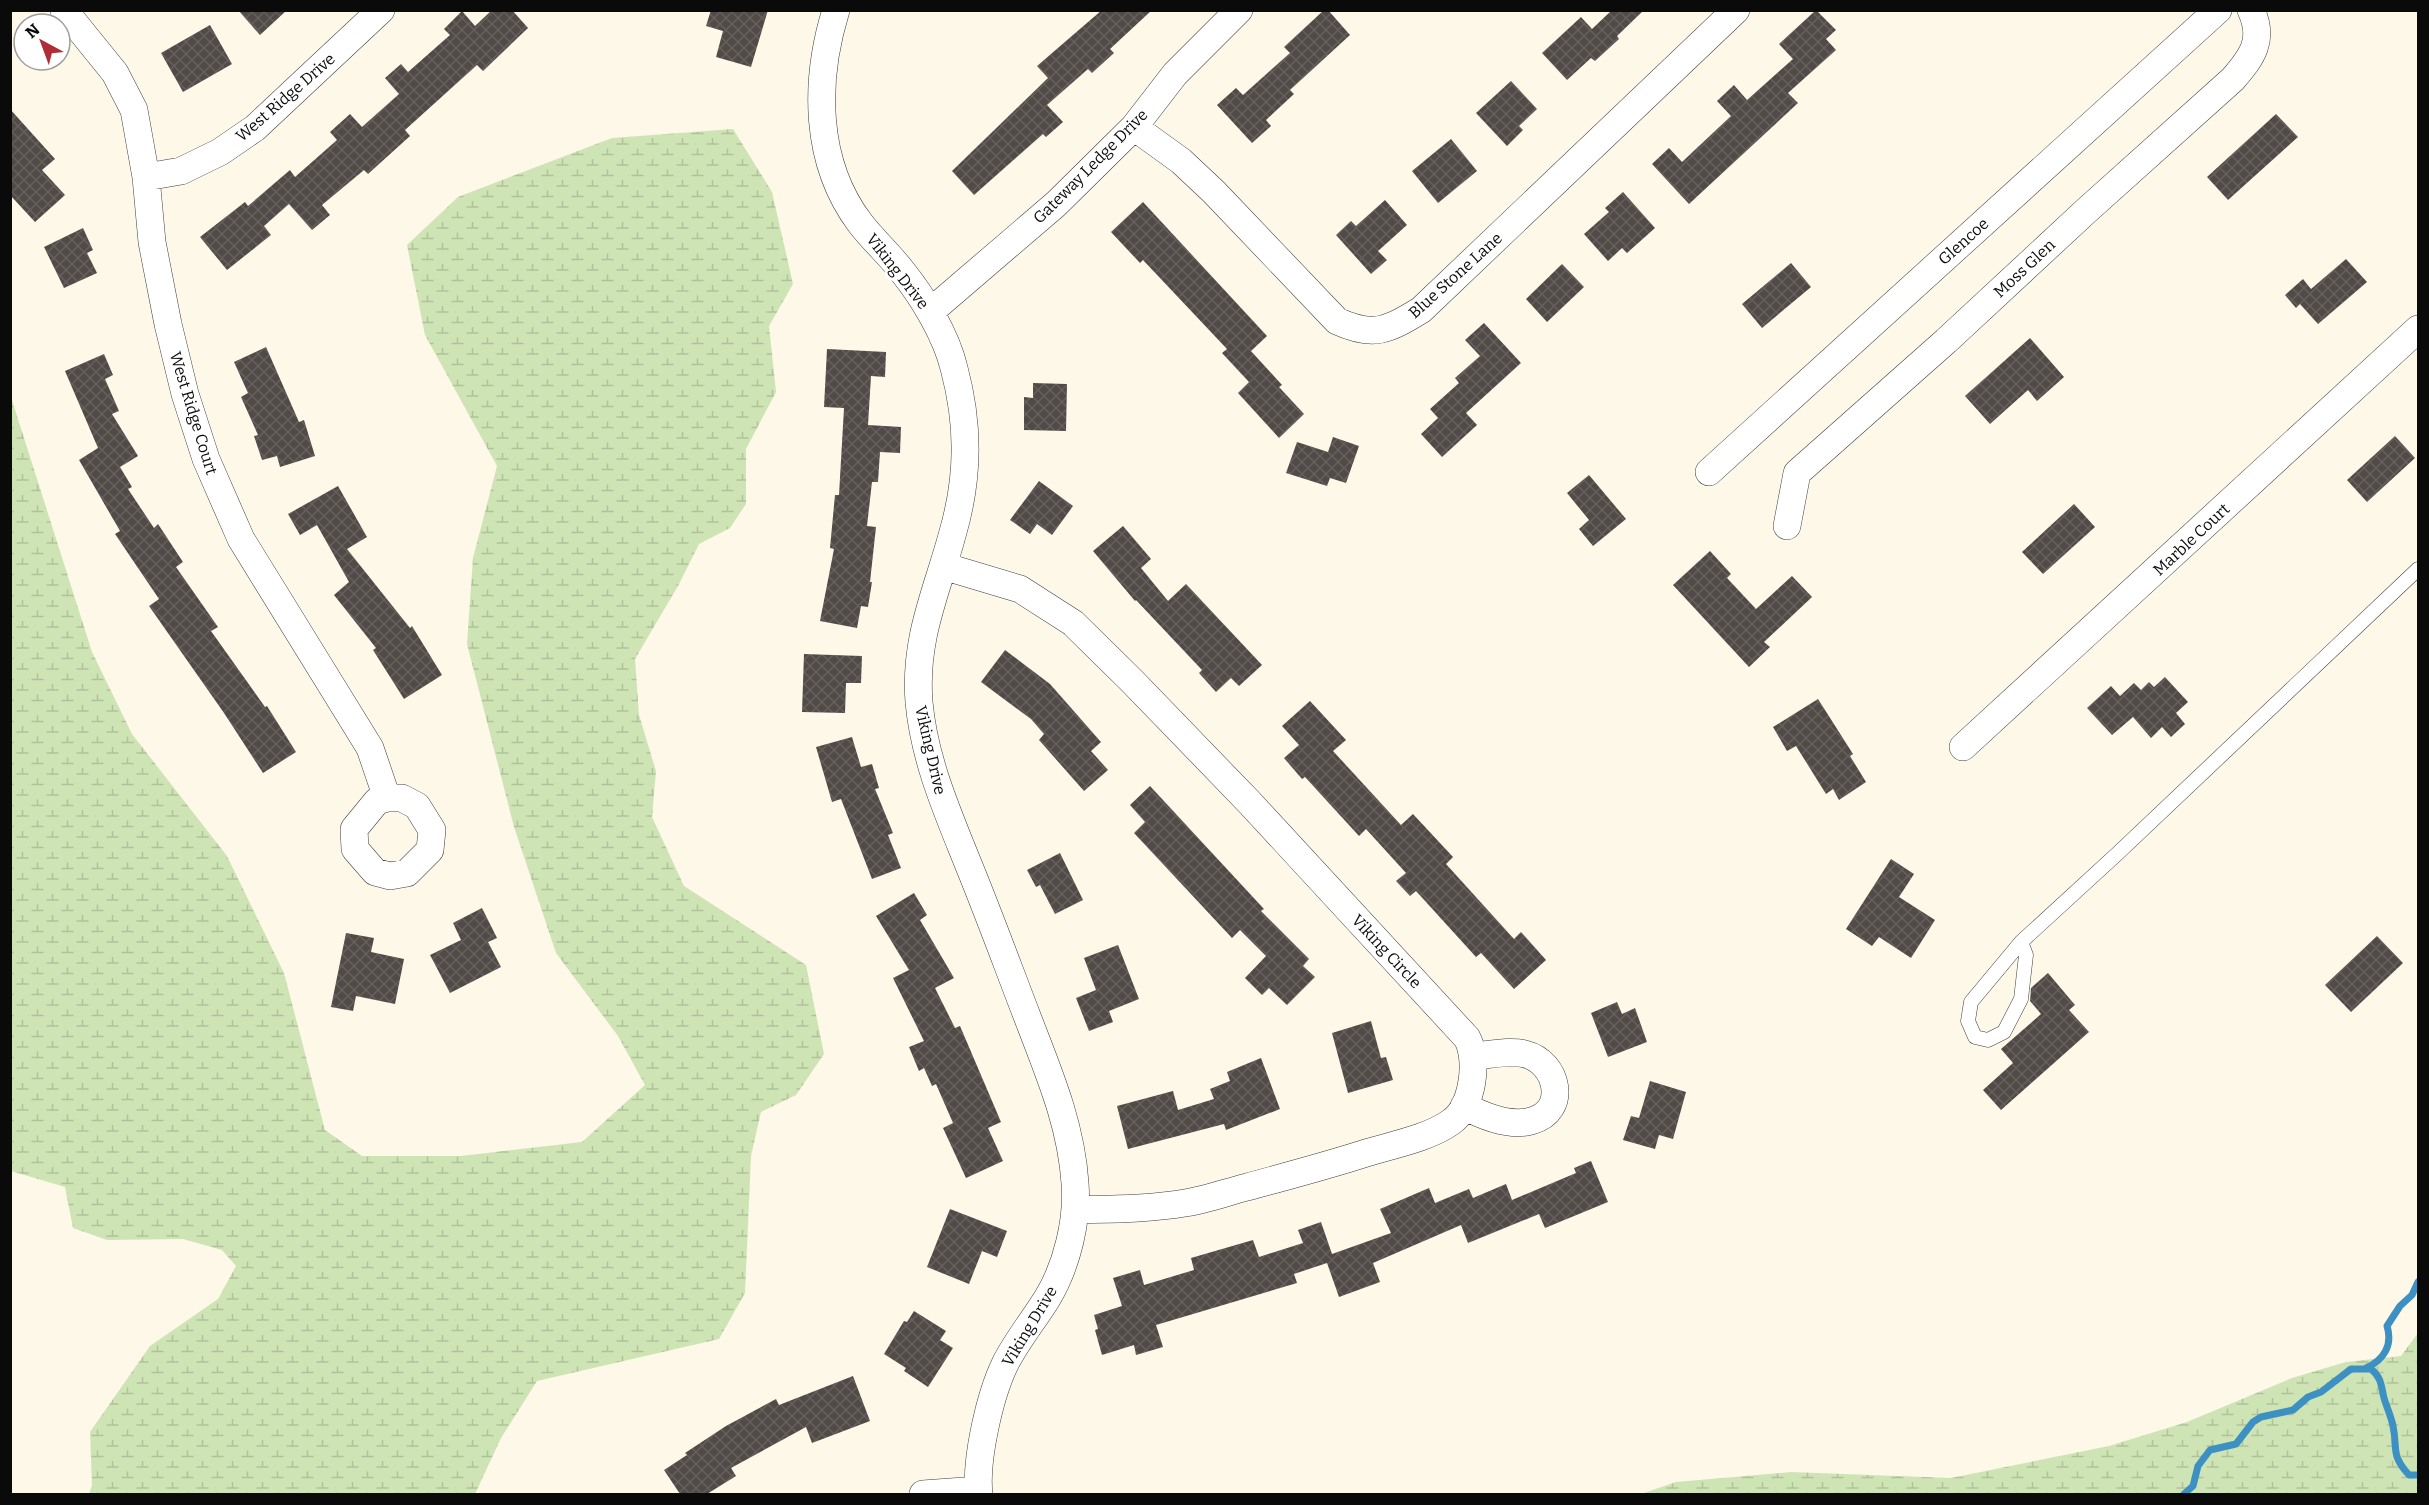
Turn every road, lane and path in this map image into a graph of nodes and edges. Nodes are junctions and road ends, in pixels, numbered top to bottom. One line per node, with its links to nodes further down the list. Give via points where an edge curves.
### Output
1 (64, 10): 9 (street, West Ridge Court, via 115,73 134,110)
2 (381, 10): 9 (street, West Ridge Drive, via 255,128 220,152 181,171)
3 (836, 10): 10 (street, Viking Drive, via 820,96 823,133 832,165 859,221 903,272)
4 (1239, 10): 8 (street, Gateway Ledge Drive, via 1174,74)
5 (1736, 10): 8 (street, Blue Stone Lane, via 1421,310 1391,328 1370,331 1337,321 1214,192 1181,161)
6 (2218, 10): 12 (street, Glencoe)
7 (2251, 10): 13 (street, Moss Glen, via 2258,40 2250,59 2233,79 1797,473)
8 (1134, 127): 10 (street, Gateway Ledge Drive, via 1056,204)
9 (146, 177): 17 (street, West Ridge Court, via 152,242 168,324 206,459 241,539 369,748)
10 (930, 312): 14 (street, Viking Drive, via 954,365 967,437 963,488)
11 (2418, 329): 16 (street, Marble Court)
12 (1709, 471)
13 (1787, 526)
14 (943, 566): 19 (street, Viking Circle, via 1020,589 1073,623 1345,905 1459,1029); 21 (street, Viking Drive, via 928,608 920,657 919,698 925,740 943,802 1068,1127)
15 (2418, 569): 18 (lane)
16 (1963, 747)
17 (387, 798)
18 (2021, 942): 18 (lane, via 1971,1002 1968,1021 1975,1037 1988,1040 2004,1032 2021,999 2026,955)
19 (1474, 1056): 20 (street, via 1473,1080); 20 (street, via 1533,1056 1553,1077 1556,1094 1544,1114 1528,1122 1488,1117)
20 (1464, 1106): 21 (street, via 1452,1122 1414,1138 1187,1203)
21 (1076, 1210): 22 (street, Viking Drive, via 1063,1263 1050,1294 1017,1342 996,1383)
22 (978, 1492): 23 (street)
23 (923, 1494)

